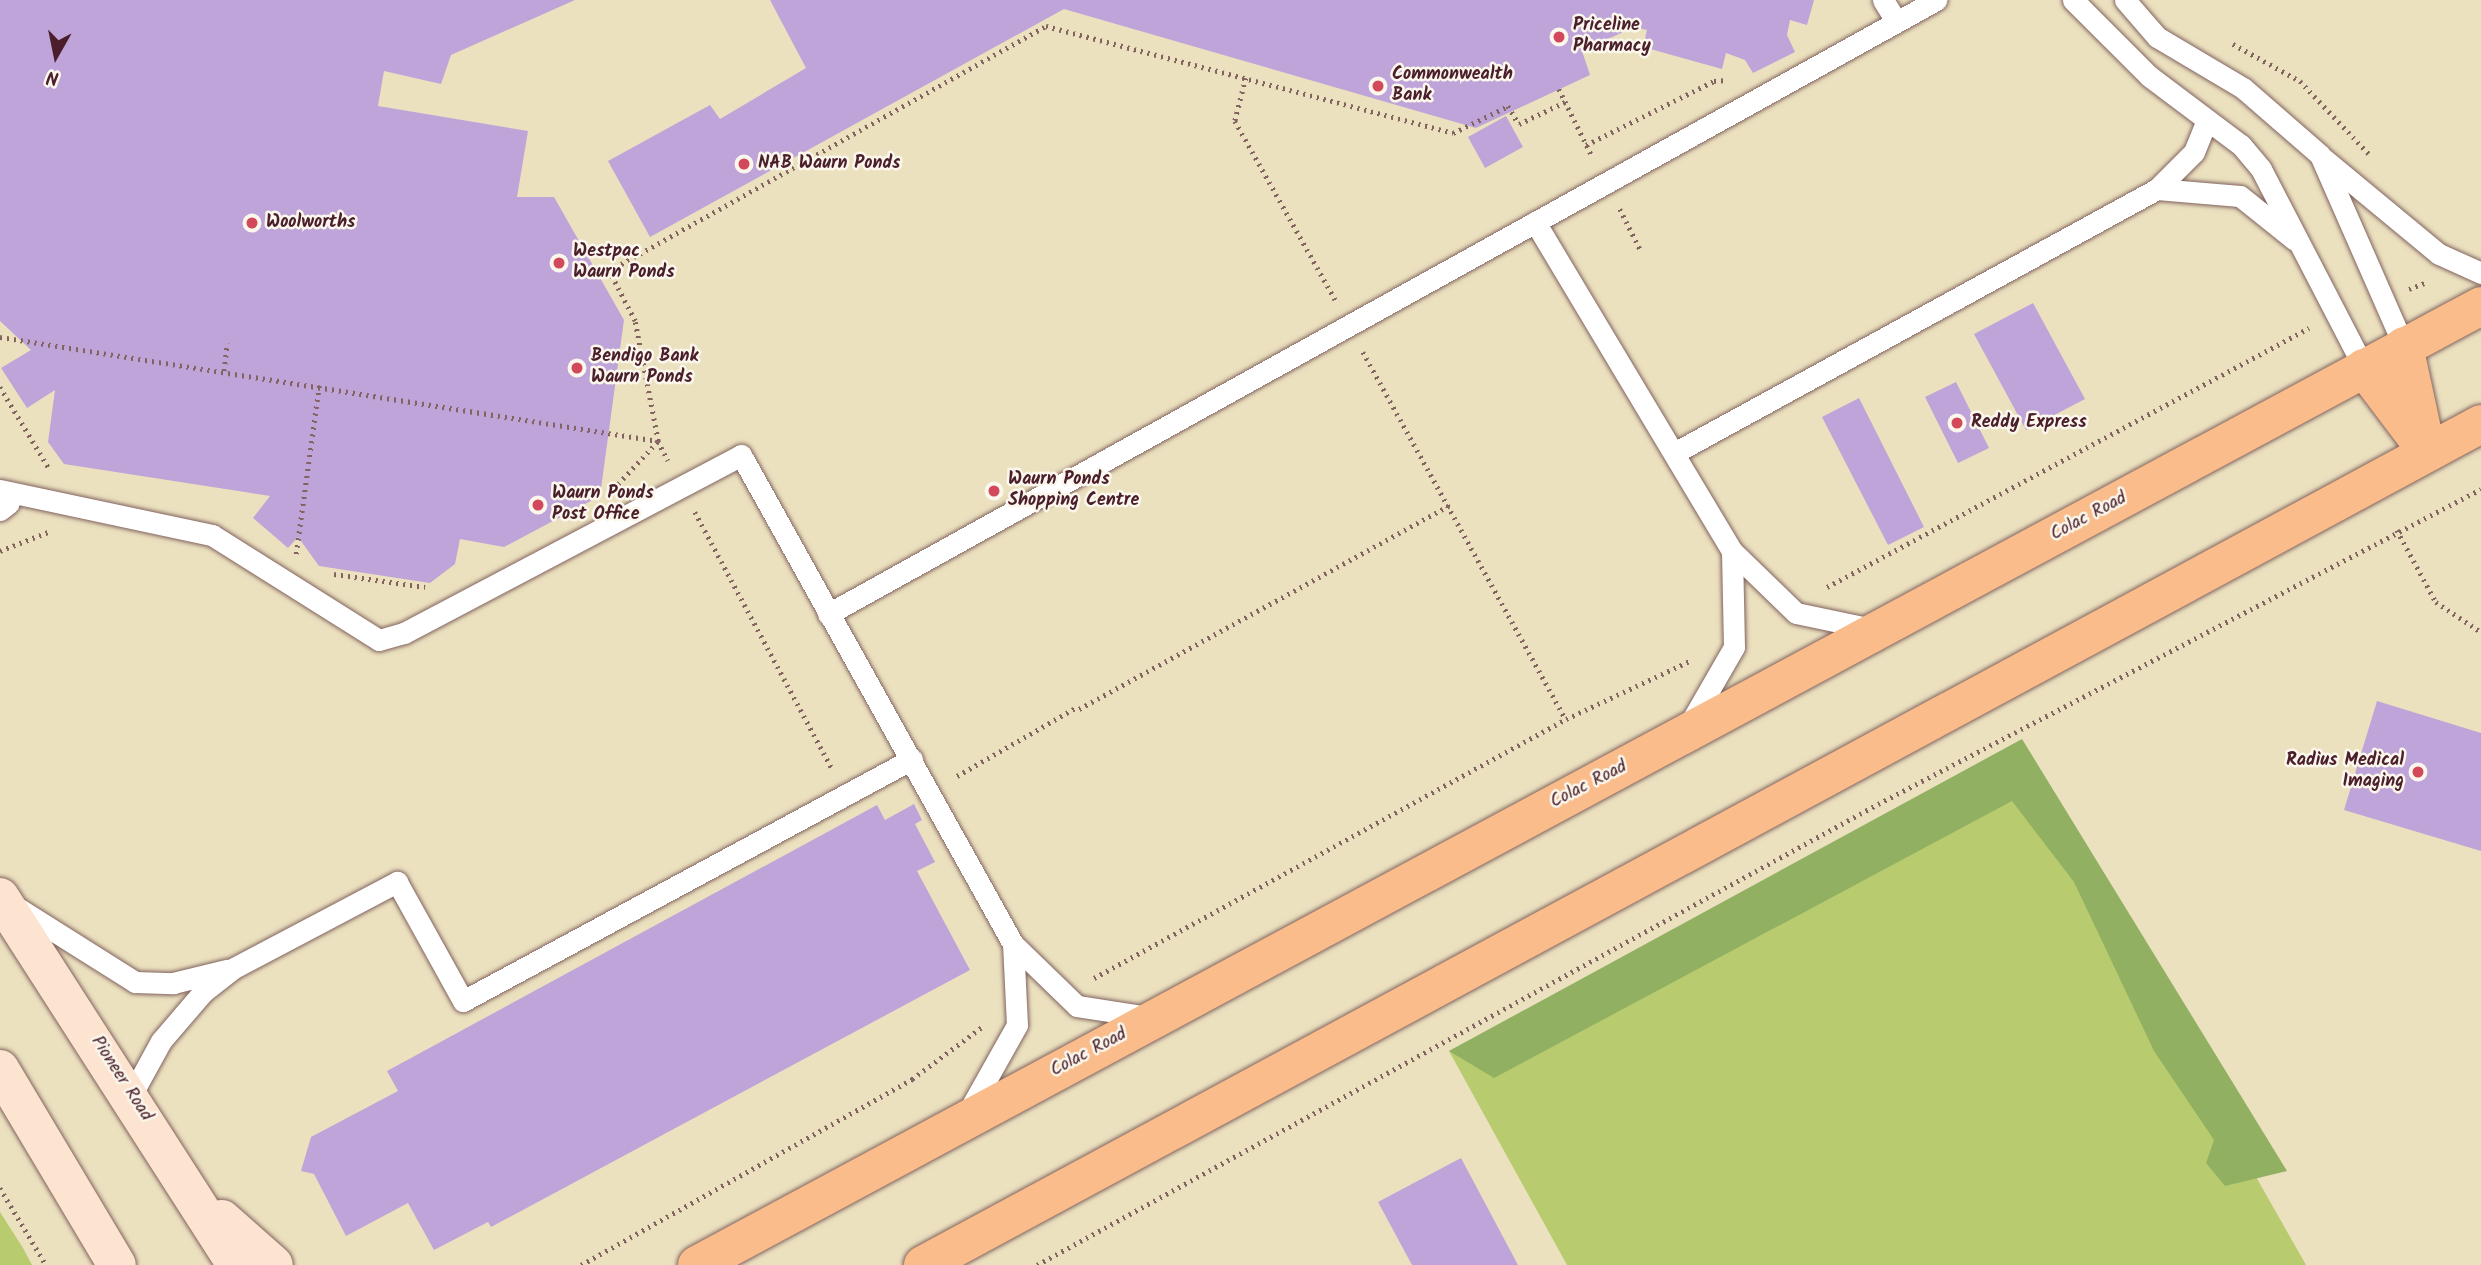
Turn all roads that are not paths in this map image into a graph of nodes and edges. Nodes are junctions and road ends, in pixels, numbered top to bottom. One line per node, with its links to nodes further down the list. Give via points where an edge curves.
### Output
1 (1883, 0): 5 (lane)
2 (1936, 0): 5 (lane)
3 (2073, 0): 6 (lane)
4 (2125, 0): 7 (lane, via 2157,37 2243,88)
5 (1896, 21): 9 (lane)
6 (2206, 122): 8 (lane, via 2194,152); 10 (lane, via 2241,145 2261,169)
7 (2320, 155): 11 (lane, via 2452,264); 13 (lane, via 2388,298)
8 (2157, 189): 10 (lane, via 2240,195 2265,212); 16 (lane)
9 (1535, 222): 16 (lane); 20 (lane)
10 (2306, 256): 14 (lane)
11 (2481, 273)
12 (2481, 306): 13 (highway, Colac Road)
13 (2404, 346): 14 (highway, Colac Road); 17 (highway)
14 (2364, 368): 17 (highway); 21 (highway, Colac Road)
15 (2481, 424): 17 (highway)
16 (1676, 452): 19 (lane)
17 (2427, 453): 36 (highway)
18 (2, 499): 20 (lane, via 49,502 220,538 379,640 404,633 741,455)
19 (1732, 551): 21 (lane, via 1796,612); 22 (lane, via 1734,647)
20 (828, 614): 23 (lane)
21 (1878, 629): 22 (highway, Colac Road)
22 (1680, 738): 27 (highway, Colac Road)
23 (912, 759): 25 (lane); 26 (lane, via 463,1001 397,882)
24 (0, 896): 26 (lane, via 135,982 173,983); 29 (main road, Pioneer Road)
25 (1013, 944): 27 (lane, via 1070,1002); 30 (lane, via 1017,1025)
26 (232, 969): 29 (lane, via 187,1007)
27 (1155, 1018): 30 (highway, Colac Road)
28 (0, 1069): 32 (main road)
29 (132, 1094): 31 (main road, Pioneer Road)
30 (961, 1123): 35 (highway, Colac Road)
31 (201, 1202): 33 (main road, Pioneer Road); 34 (main road)
32 (117, 1265)
33 (236, 1265)
34 (274, 1265)
35 (697, 1265)
36 (923, 1265)

